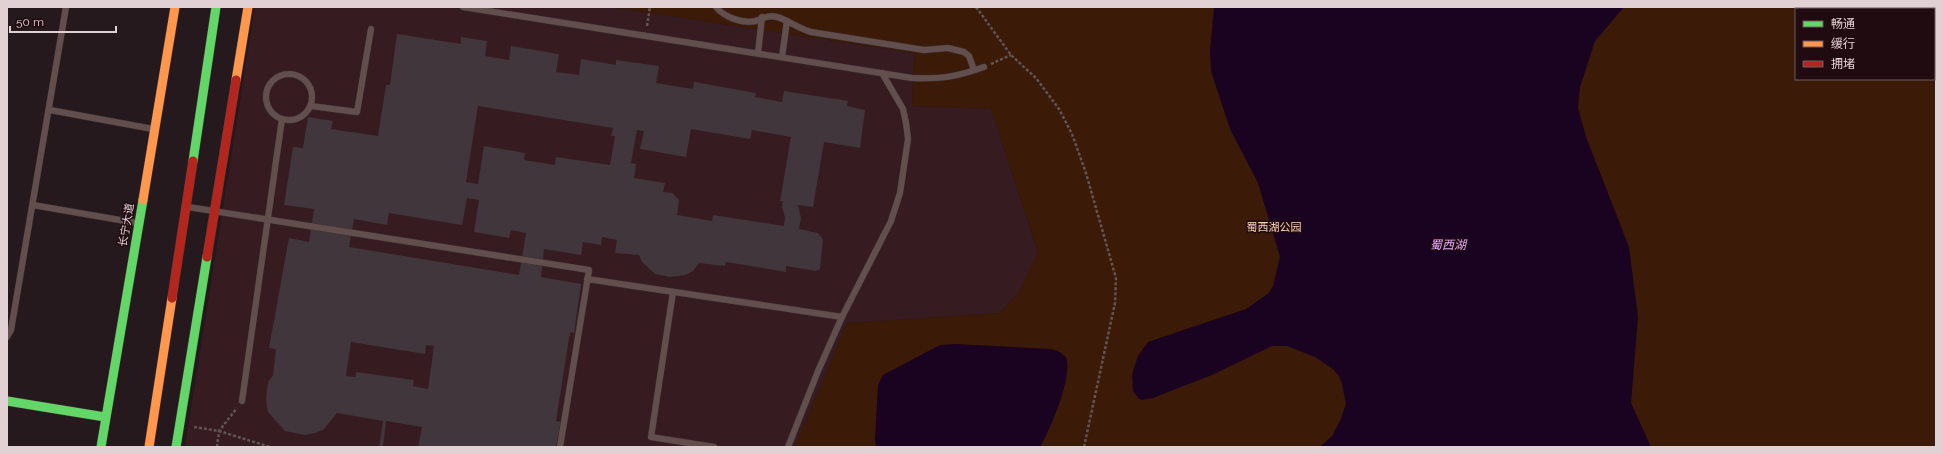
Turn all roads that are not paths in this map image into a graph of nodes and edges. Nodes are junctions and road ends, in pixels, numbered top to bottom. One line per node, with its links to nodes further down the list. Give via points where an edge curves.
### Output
1 (66, 7): 16 (lane)
2 (175, 7): 18 (main road, 长宁大道)
3 (216, 7): 20 (main road)
4 (248, 7): 21 (main road)
5 (463, 7): 10 (lane)
6 (716, 7): 7 (lane, via 723,14 737,19 756,21)
7 (762, 17): 8 (lane, via 775,16); 10 (lane)
8 (787, 21): 11 (lane); 13 (lane, via 811,32 924,50 957,50 969,56)
9 (371, 29): 15 (lane, via 357,112)
10 (758, 53): 11 (lane)
11 (782, 57): 14 (lane)
12 (984, 66): 13 (lane)
13 (974, 70): 14 (lane, via 942,78 912,78)
14 (882, 73): 25 (lane, via 903,109 906,123 908,139 900,193 891,221)
15 (311, 106): 17 (lane, via 300,118); 17 (lane, via 312,91 303,78 295,74 278,76 269,85 266,97 272,113)
16 (50, 110): 18 (lane); 19 (lane)
17 (282, 119): 28 (lane)
18 (154, 129): 22 (main road, 长宁大道)
19 (33, 205): 22 (lane); 26 (lane, via 11,330)
20 (185, 206): 21 (lane); 31 (main road)
21 (214, 211): 23 (lane, via 589,270); 32 (main road)
22 (138, 224): 29 (main road, 长宁大道)
23 (587, 279): 24 (lane); 33 (lane)
24 (674, 292): 25 (lane); 34 (lane, via 651,437)
25 (842, 317): 35 (lane)
26 (7, 337)
27 (7, 401): 29 (main road)
28 (242, 401)
29 (105, 417): 30 (main road, 长宁大道)
30 (101, 447)
31 (149, 447)
32 (176, 447)
33 (560, 447)
34 (714, 447)
35 (788, 447)

